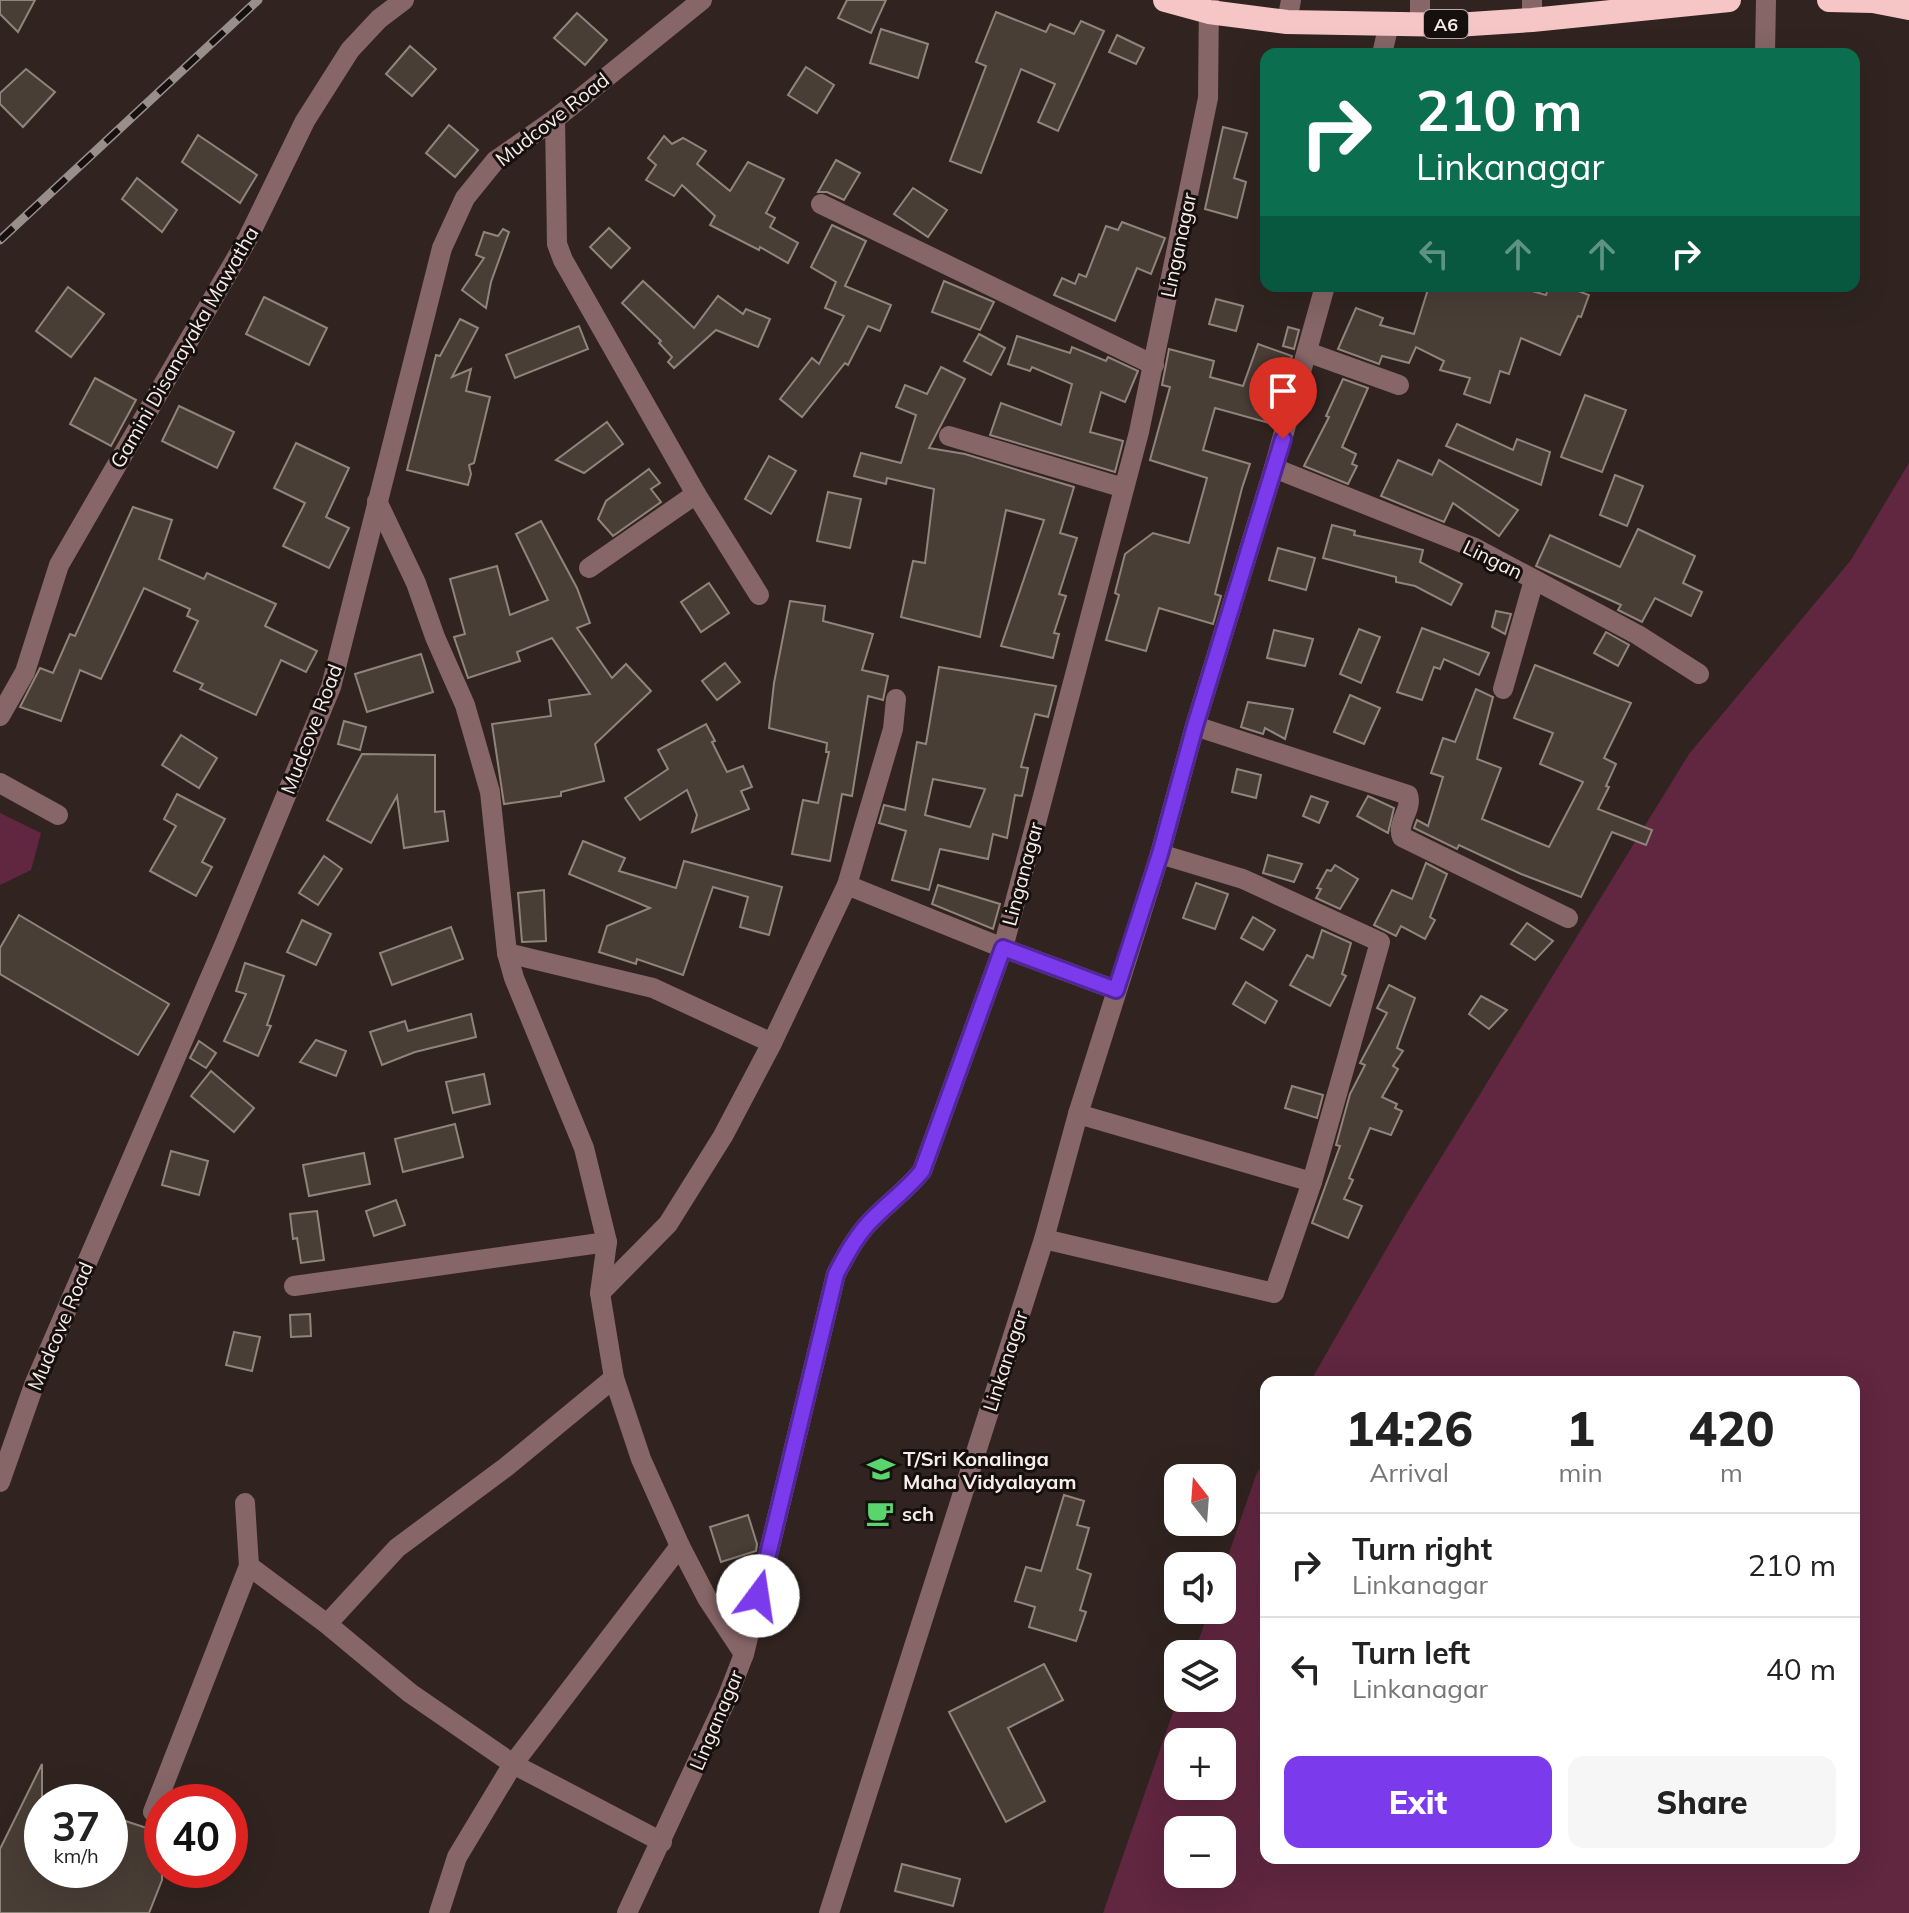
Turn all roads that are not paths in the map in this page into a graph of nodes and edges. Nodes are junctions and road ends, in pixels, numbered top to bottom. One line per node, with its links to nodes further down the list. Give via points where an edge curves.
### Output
1 (404, 0): 34 (street, Gamini Disanayaka Mawatha, via 350,50 305,121 248,238 59,565 25,672)
2 (702, 0): 17 (street, Mudcove Road)
3 (1165, 0): 9 (highway, A6)
4 (1729, 0): 8 (highway, A6)
5 (1766, 0): 16 (street)
6 (1829, 0): 7 (highway)
7 (1873, 0): 10 (highway)
8 (1672, 2): 11 (highway, A6)
9 (1209, 6): 12 (highway, A6); 21 (street, Linganagar, via 1208,98)
10 (1909, 8)
11 (1532, 10): 13 (highway, A6, via 1456,25)
12 (1289, 11): 14 (highway, A6)
13 (1420, 12): 14 (highway, A6)
14 (1389, 24): 15 (street)
15 (1383, 48)
16 (1765, 48)
17 (555, 119): 26 (street, via 557,244 563,260); 27 (street, Mudcove Road, via 495,161 465,198 442,248)
18 (821, 204): 21 (street)
19 (1323, 292): 20 (street, Linkanagar)
20 (1307, 352): 22 (street); 24 (street, Linkanagar)
21 (1154, 365): 25 (street, Linganagar)
22 (1399, 385)
23 (949, 436): 25 (street)
24 (1274, 468): 29 (street, Lingan, via 1475,548); 35 (street, Linkanagar)
25 (1124, 488): 41 (street, Linganagar)
26 (696, 494): 28 (street); 30 (street)
27 (377, 501): 42 (street, via 465,705 490,792); 52 (street, Mudcove Road, via 331,687 34,1385)
28 (589, 568)
29 (1534, 580): 31 (street, Lingan); 32 (street)
30 (759, 595)
31 (1699, 674)
32 (1503, 689)
33 (896, 699): 39 (street, via 893,729)
34 (0, 716)
35 (1195, 726): 38 (street, Linkanagar); 40 (street, via 1408,795 1402,837)
36 (0, 783): 37 (street)
37 (58, 815)
38 (1160, 854): 43 (street, Linkanagar); 46 (street, via 1243,879 1380,942)
39 (847, 885): 41 (street); 44 (street)
40 (1568, 918)
41 (1003, 948): 43 (street); 57 (street, Linganagar, via 922,1171 869,1223 836,1274)
42 (507, 953): 44 (street, via 653,988); 48 (street, via 584,1148)
43 (1116, 990): 45 (street, Linkanagar)
44 (772, 1043): 50 (street, via 668,1224)
45 (1078, 1114): 46 (street); 47 (street, Linkanagar)
46 (1312, 1182): 47 (street, via 1274,1293)
47 (1044, 1239): 63 (street, Linkanagar)
48 (607, 1242): 49 (street); 50 (street)
49 (294, 1286)
50 (600, 1293): 51 (street)
51 (614, 1378): 54 (street, via 641,1459); 56 (street, via 397,1548)
52 (0, 1482)
53 (245, 1503): 55 (street)
54 (680, 1546): 57 (street); 58 (street)
55 (249, 1566): 56 (street); 59 (street)
56 (327, 1624): 58 (street, via 410,1693)
57 (744, 1654): 60 (street, Linganagar)
58 (513, 1764): 60 (street); 61 (street, via 457,1857)
59 (164, 1784)
60 (662, 1842): 62 (street, Linganagar)
61 (439, 1913)
62 (627, 1913)
63 (829, 1913)

